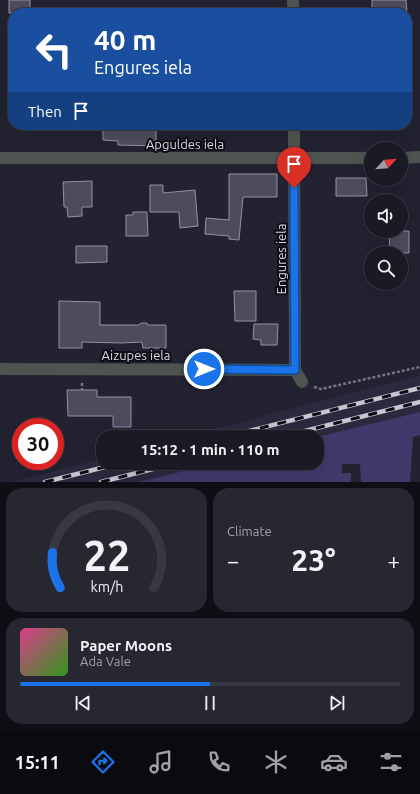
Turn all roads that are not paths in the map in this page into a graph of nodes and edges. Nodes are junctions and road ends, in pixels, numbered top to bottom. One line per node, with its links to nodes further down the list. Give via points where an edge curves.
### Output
1 (294, 130): 3 (street, Engures iela)
2 (0, 158): 3 (street, Apguldes iela)
3 (294, 158): 4 (street, Apguldes iela); 8 (street, Engures iela)
4 (364, 158)
5 (408, 158): 6 (street)
6 (420, 158)
7 (0, 369): 8 (street, Aizupes iela)
8 (295, 370): 9 (street)
9 (302, 382)

